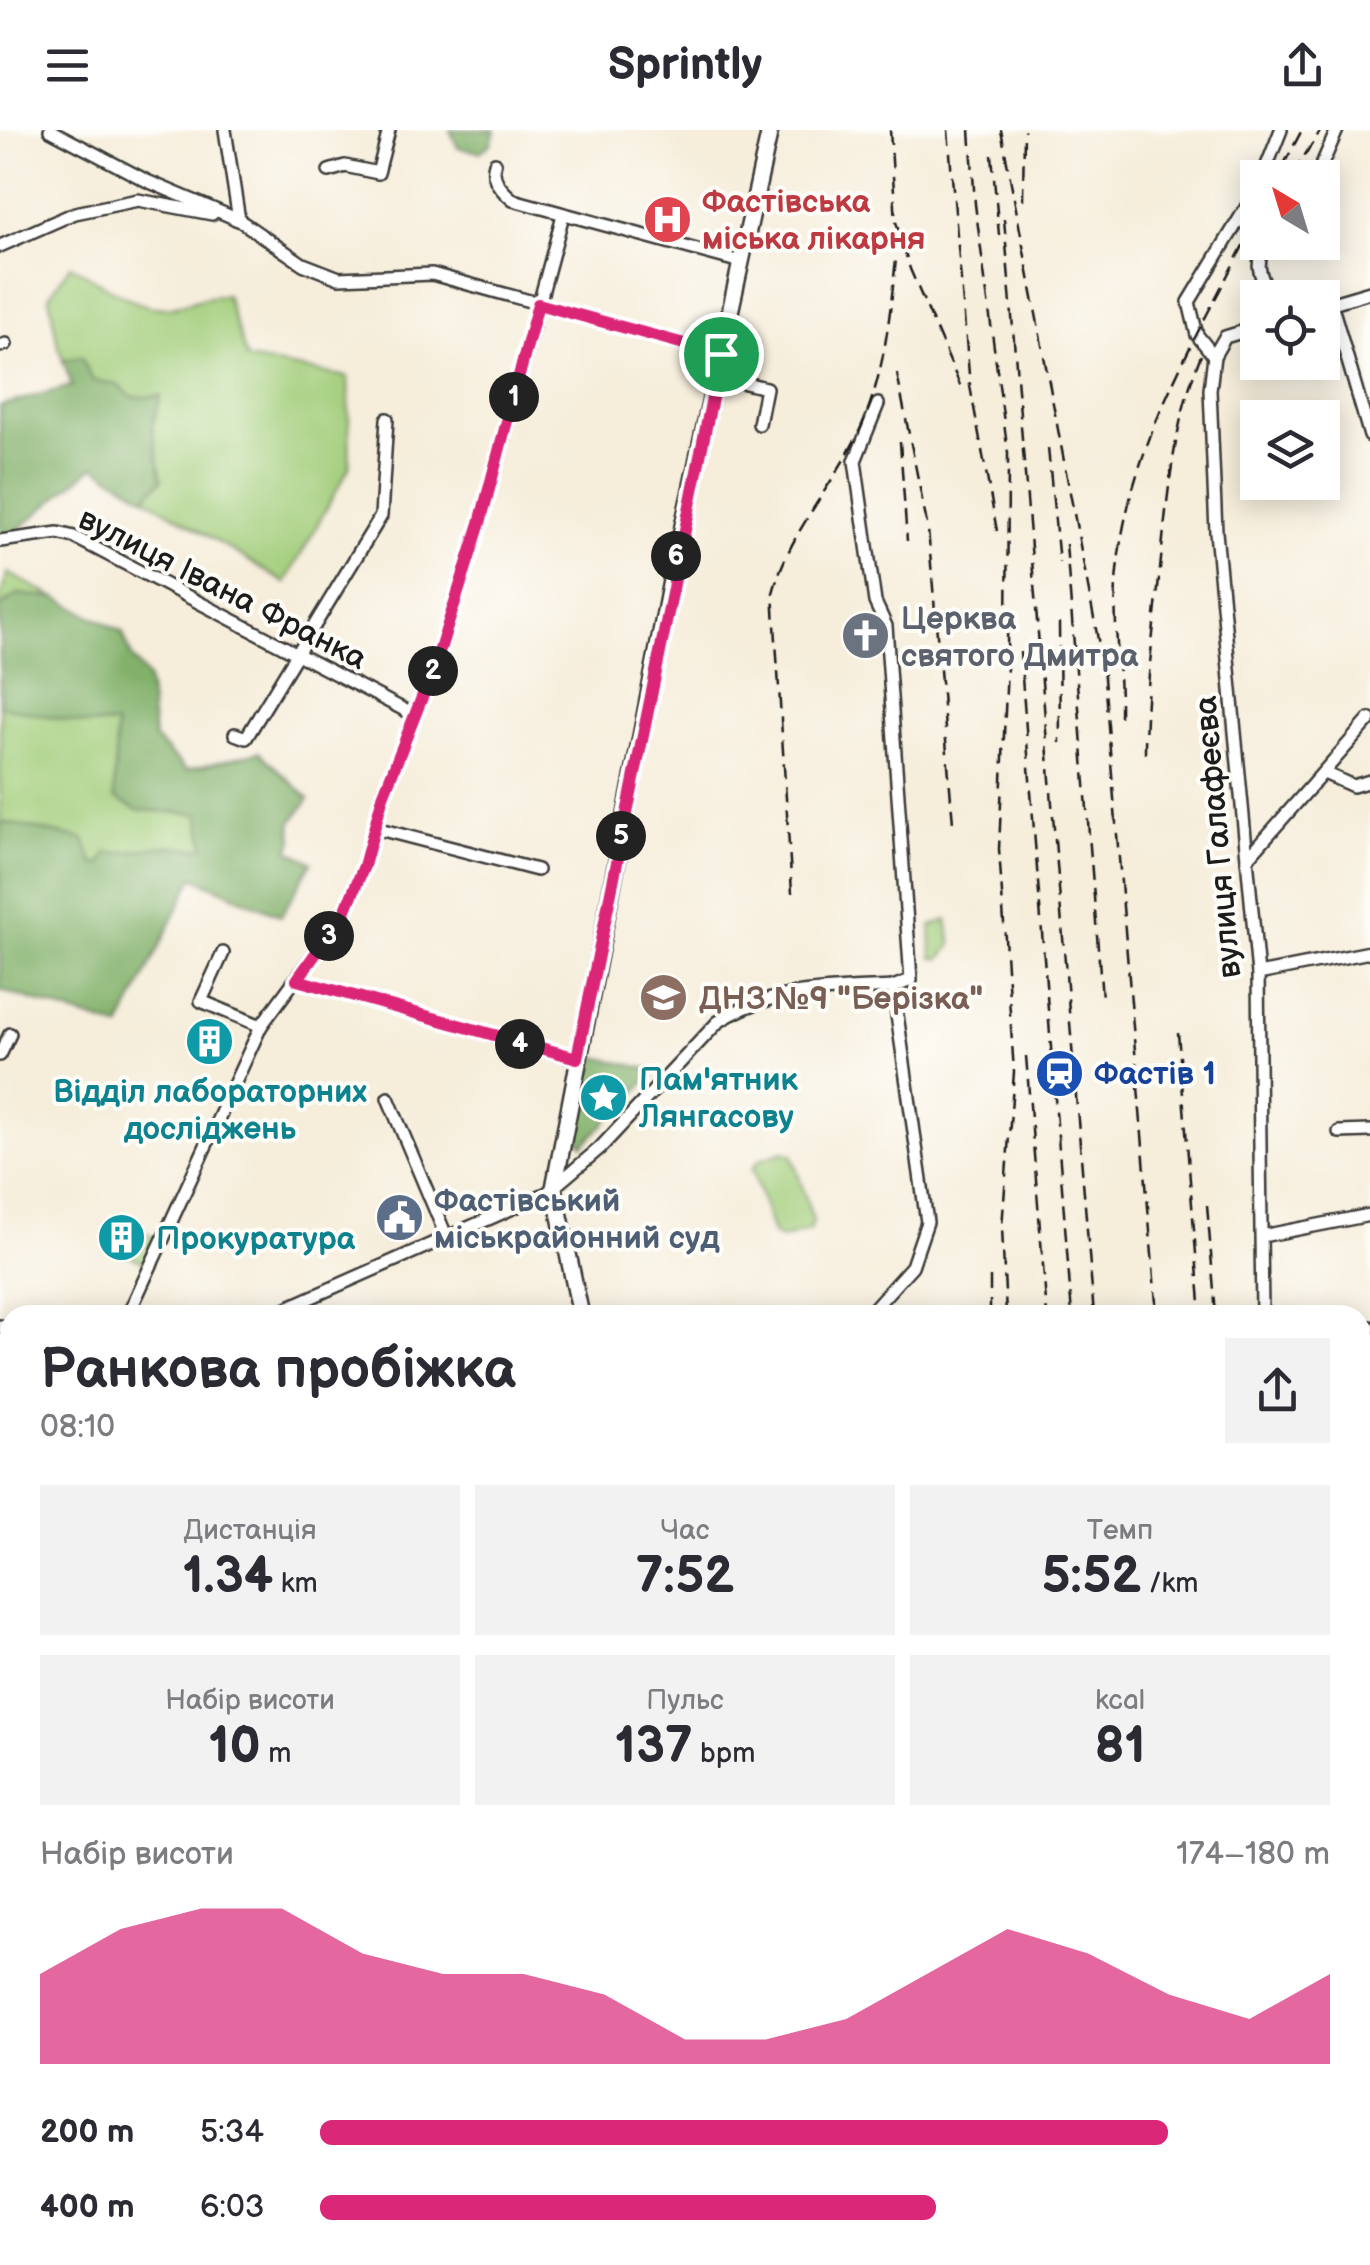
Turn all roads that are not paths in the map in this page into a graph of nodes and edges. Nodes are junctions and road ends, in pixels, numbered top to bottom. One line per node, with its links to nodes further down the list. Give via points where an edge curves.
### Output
1 (50, 130): 11 (street)
2 (224, 130): 15 (street)
3 (389, 130): 10 (street, via 378,173 345,166)
4 (770, 130): 17 (main road)
5 (1282, 130): 7 (street)
6 (1338, 130): 8 (street)
7 (1270, 160)
8 (1324, 160)
9 (495, 162): 13 (street, via 500,190 513,200)
10 (329, 172)
11 (147, 181): 12 (street); 15 (street)
12 (138, 200): 15 (street); 16 (street, via 75,213)
13 (564, 215): 17 (street); 20 (street)
14 (1240, 218): 24 (street, via 1189,302 1197,335)
15 (239, 220): 20 (street, via 303,264 339,278 432,274)
16 (0, 246)
17 (741, 262): 23 (main road)
18 (1370, 292): 19 (street)
19 (1340, 300)
20 (538, 304): 23 (street); 32 (street, via 480,523)
21 (1240, 332): 24 (street, via 1225,337)
22 (1340, 344): 29 (street)
23 (721, 354): 25 (main road)
24 (1214, 356): 38 (street, вулиця Галафеєва, via 1216,532)
25 (716, 376): 28 (street, via 766,388); 48 (main road)
26 (878, 404): 44 (street, via 854,460 875,602 886,626 911,980)
27 (387, 420): 31 (street, via 381,516)
28 (758, 424)
29 (1370, 436)
30 (0, 541): 31 (street, вулиця Івана Франка, via 74,537)
31 (296, 656): 32 (street, вулиця Івана Франка); 34 (street, via 246,738)
32 (416, 716): 37 (street)
33 (1370, 719): 35 (street)
34 (235, 734)
35 (1324, 774): 36 (street, via 1353,786); 38 (street)
36 (1370, 781)
37 (375, 828): 39 (street); 43 (street, via 345,912)
38 (1247, 858): 42 (street, вулиця Галафеєва)
39 (538, 870)
40 (1370, 952): 42 (street)
41 (223, 953): 45 (street, via 201,1001)
42 (1258, 974): 54 (street, вулиця Галафеєва)
43 (297, 980): 45 (street); 48 (street)
44 (893, 987): 52 (street, via 773,996 741,1006); 59 (street, via 926,1222 912,1266)
45 (260, 1026): 56 (street)
46 (10, 1034): 47 (street)
47 (0, 1055)
48 (577, 1058): 52 (main road)
49 (388, 1098): 55 (street)
50 (1370, 1131): 51 (street)
51 (1339, 1132)
52 (554, 1188): 55 (street); 58 (main road)
53 (1370, 1214): 54 (street)
54 (1262, 1236): 60 (street, вулиця Галафеєва)
55 (447, 1238): 57 (street)
56 (133, 1305)
57 (294, 1305)
58 (579, 1305)
59 (877, 1305)
60 (1262, 1305)

